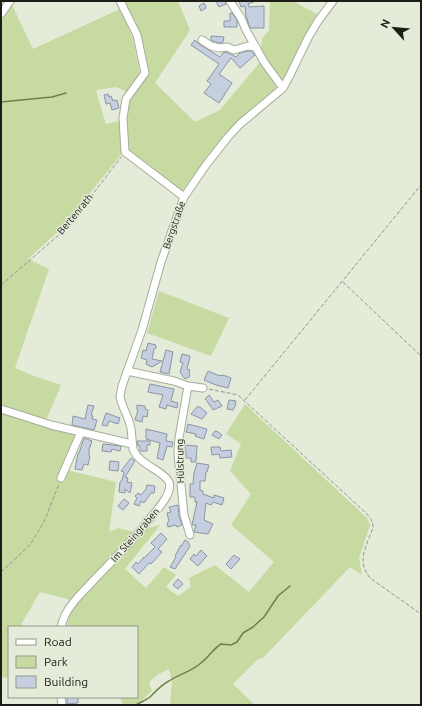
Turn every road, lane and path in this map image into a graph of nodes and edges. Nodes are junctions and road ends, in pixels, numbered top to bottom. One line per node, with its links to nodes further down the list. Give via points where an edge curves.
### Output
1 (10, 1): 5 (street)
2 (120, 1): 9 (street, via 137,35 145,73 126,100 123,118)
3 (230, 1): 7 (street)
4 (333, 1): 8 (street, Bergstraße, via 308,38)
5 (1, 14)
6 (202, 40): 7 (street, via 211,46 234,50 248,46)
7 (256, 47): 8 (street)
8 (283, 88): 11 (street, Bergstraße, via 228,136)
9 (125, 152): 11 (street); 13 (path, Bertenrath, via 68,227)
10 (421, 185): 12 (path)
11 (184, 197): 15 (street, Bergstraße)
12 (342, 282): 14 (path); 18 (path)
13 (1, 285)
14 (421, 356)
15 (128, 371): 16 (street); 21 (street, Bergstraße, via 120,397 131,428)
16 (188, 386): 17 (street); 23 (street, Hülstrung, via 178,454 184,515)
17 (203, 388): 18 (path, via 238,395)
18 (244, 401): 25 (path, via 367,514 373,525 364,551 365,572)
19 (1, 409): 20 (street)
20 (81, 432): 21 (street); 22 (street)
21 (132, 444): 26 (street, Im Steingraben, via 138,457 169,482 169,492 138,534 72,604)
22 (61, 478): 24 (path, via 44,522 30,545)
23 (190, 535)
24 (1, 572)
25 (421, 614)
26 (61, 626)

